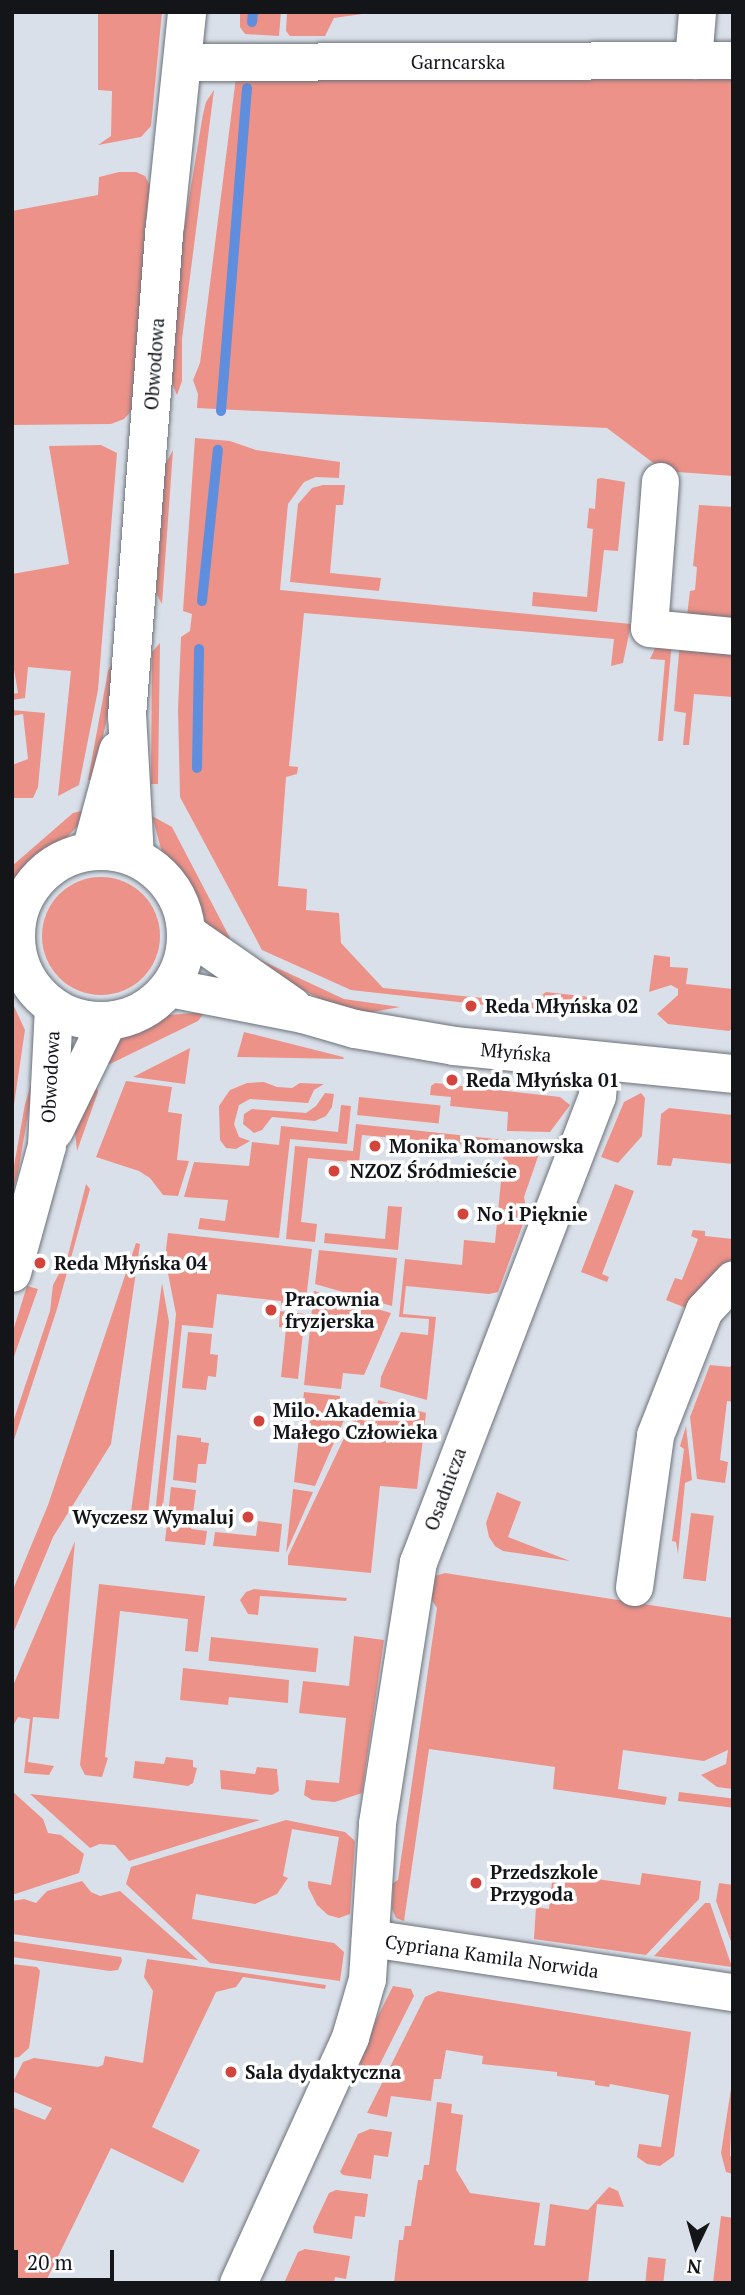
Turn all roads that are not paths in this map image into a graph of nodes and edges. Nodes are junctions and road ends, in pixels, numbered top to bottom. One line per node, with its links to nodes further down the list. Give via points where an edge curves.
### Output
1 (187, 12): 5 (main road, Obwodowa)
2 (697, 12): 3 (street)
3 (693, 60): 4 (street, Garncarska); 5 (street, Garncarska)
4 (733, 60)
5 (183, 62): 8 (main road, Obwodowa, via 165,226)
6 (660, 481): 7 (street, via 649,628)
7 (733, 636)
8 (127, 716): 9 (main road, Obwodowa); 10 (main road, Obwodowa)
9 (91, 851): 10 (main road); 11 (main road, via 60,861 35,881)
10 (135, 857): 12 (main road, via 162,875 180,901)
11 (16, 912): 13 (main road)
12 (187, 933): 14 (main road, via 184,962); 16 (main road, Młyńska)
13 (16, 963): 15 (main road)
14 (170, 988): 16 (main road, Młyńska); 17 (main road, via 142,1012)
15 (54, 1008): 17 (main road, via 79,1020); 20 (main road, Obwodowa)
16 (303, 1014): 18 (main road, Młyńska, via 355,1029 454,1046)
17 (107, 1023): 20 (main road, Obwodowa)
18 (600, 1060): 19 (main road, Młyńska); 24 (street, Osadnicza, via 597,1097 418,1562 377,1824)
19 (733, 1074)
20 (47, 1146): 21 (main road, Obwodowa)
21 (12, 1273)
22 (733, 1279): 23 (street, via 704,1310 655,1435)
23 (634, 1587)
24 (370, 1938): 25 (street, Cypriana Kamila Norwida); 26 (street, Cypriana Kamila Norwida, via 367,1979 350,2037)
25 (733, 1992)
26 (238, 2283)

